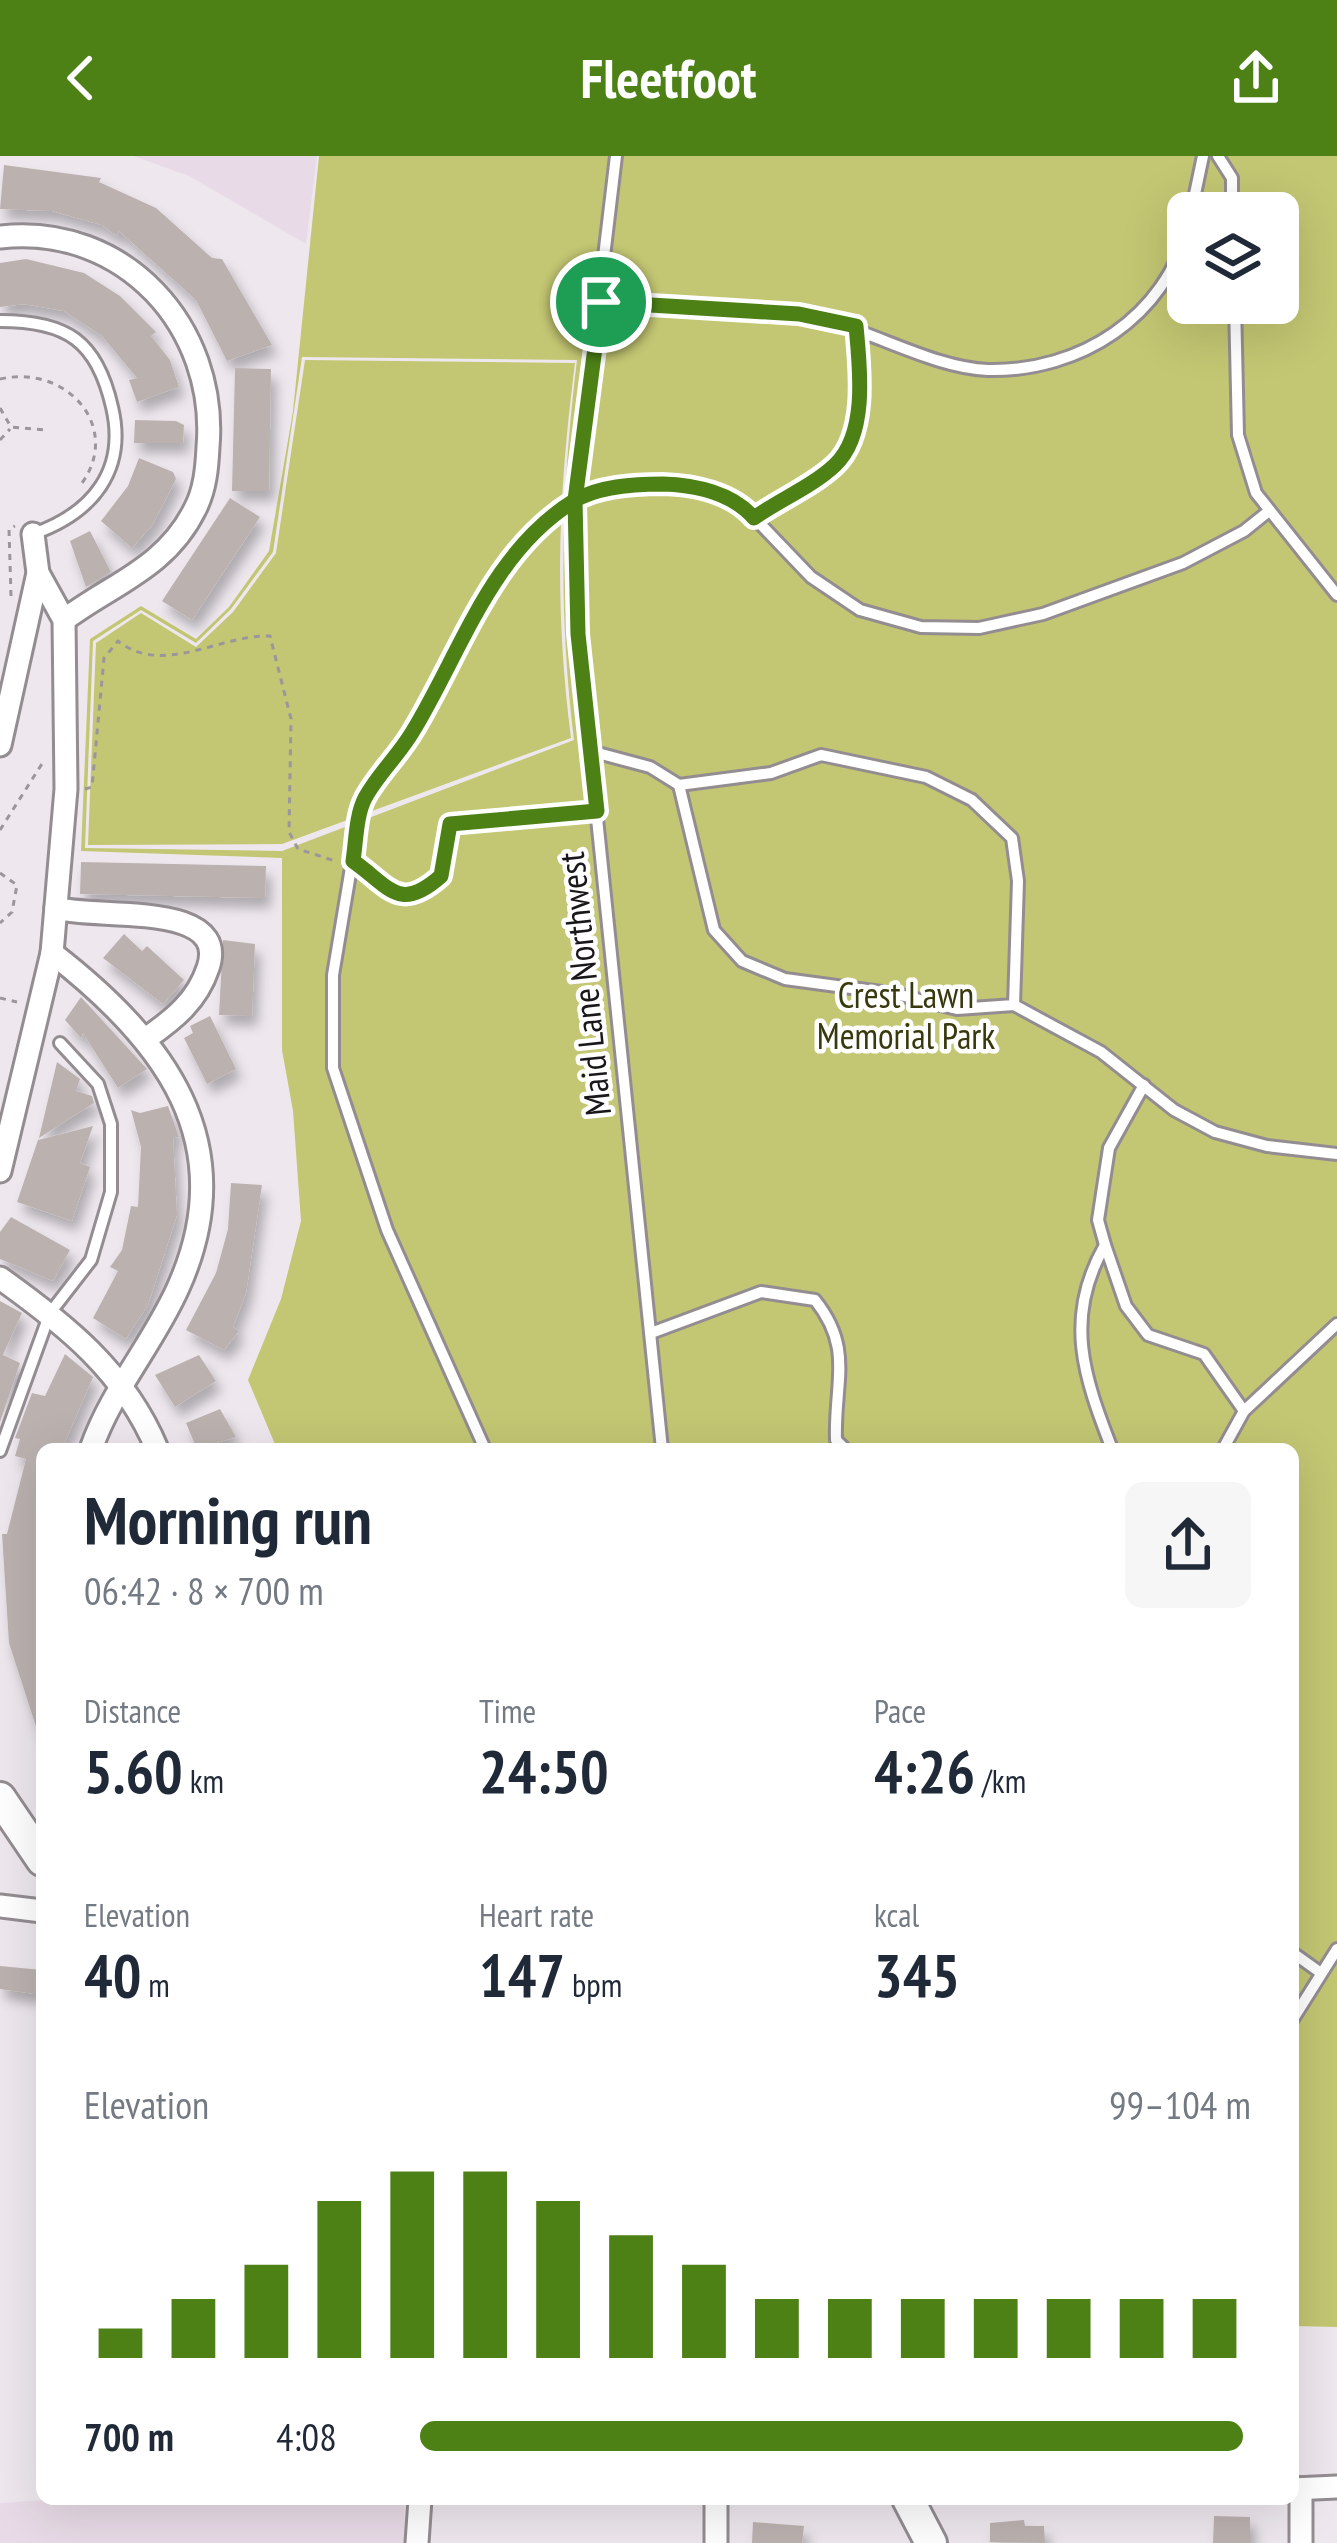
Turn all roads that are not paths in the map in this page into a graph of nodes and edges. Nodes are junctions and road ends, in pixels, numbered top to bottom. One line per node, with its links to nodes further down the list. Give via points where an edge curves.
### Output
1 (616, 156): 8 (lane, Maid Lane Northwest)
2 (1203, 156): 4 (lane)
3 (1218, 156): 5 (lane)
4 (1195, 192)
5 (1232, 192)
6 (0, 237): 18 (street, via 82,247 147,280 197,352 208,390 206,474 178,537 123,586)
7 (1167, 272): 11 (lane, via 1155,299 1115,335 1057,362 986,370)
8 (601, 302): 11 (lane, via 799,314); 12 (lane, Maid Lane Northwest)
9 (0, 321): 15 (lane, via 55,328 82,342 99,360 116,423 117,460 102,484 72,515)
10 (1235, 324): 13 (lane, via 1238,435)
11 (856, 326): 14 (lane, via 850,447 832,468)
12 (575, 500): 14 (lane, via 602,490 694,484); 20 (lane, Maid Lane Northwest, via 578,634); 39 (lane, via 524,540 412,734 362,802 333,974 333,1068 387,1230)
13 (1269, 511): 14 (lane, via 1183,563 1043,614 979,628 921,627 860,610 811,577); 17 (lane)
14 (754, 518)
15 (26, 529): 16 (street)
16 (38, 573): 18 (street); 19 (street)
17 (1337, 595)
18 (64, 620): 22 (street, via 66,789)
19 (0, 746)
20 (594, 752): 21 (lane, via 650,767); 34 (lane, Maid Lane Northwest)
21 (680, 785): 24 (lane, via 714,930 742,961 785,979 957,1009); 24 (lane, via 771,773 821,755 926,777 972,800 1012,838)
22 (56, 908): 23 (street); 25 (street, via 163,917 206,934 212,956 205,979 191,1002)
23 (52, 952): 25 (street); 29 (street)
24 (1014, 1005): 27 (lane)
25 (147, 1038): 35 (street, via 195,1124 202,1180 196,1235 178,1288)
26 (60, 1043): 32 (lane, via 98,1084 111,1124 111,1192 91,1260)
27 (1144, 1085): 28 (lane, via 1215,1132); 30 (lane, via 1109,1148 1098,1220)
28 (1337, 1154)
29 (0, 1171)
30 (1105, 1245): 36 (lane, via 1126,1306 1148,1335 1204,1354); 42 (lane, via 1086,1278 1080,1324 1094,1409)
31 (0, 1278): 32 (street)
32 (50, 1313): 35 (street); 44 (lane)
33 (1337, 1324): 36 (lane)
34 (651, 1333): 40 (lane, Maid Lane Northwest); 41 (lane, via 761,1292 815,1300 838,1328)
35 (122, 1385): 37 (street); 38 (street)
36 (1244, 1411): 43 (lane)
37 (94, 1443)
38 (154, 1443)
39 (481, 1443)
40 (661, 1443)
41 (839, 1443)
42 (1109, 1443)
43 (1226, 1443)
44 (0, 1451)
45 (0, 1798): 46 (main road)
46 (36, 1851)
47 (0, 1906): 48 (street)
48 (36, 1910)
49 (1337, 1949): 51 (lane)
50 (1299, 1957): 51 (lane)
51 (1321, 1972): 52 (lane)
52 (1299, 2009)
53 (1312, 2488): 60 (street)
54 (420, 2505): 57 (street)
55 (716, 2505): 58 (street)
56 (911, 2505): 59 (main road)
57 (417, 2543)
58 (716, 2543)
59 (931, 2543)
60 (1301, 2543)

